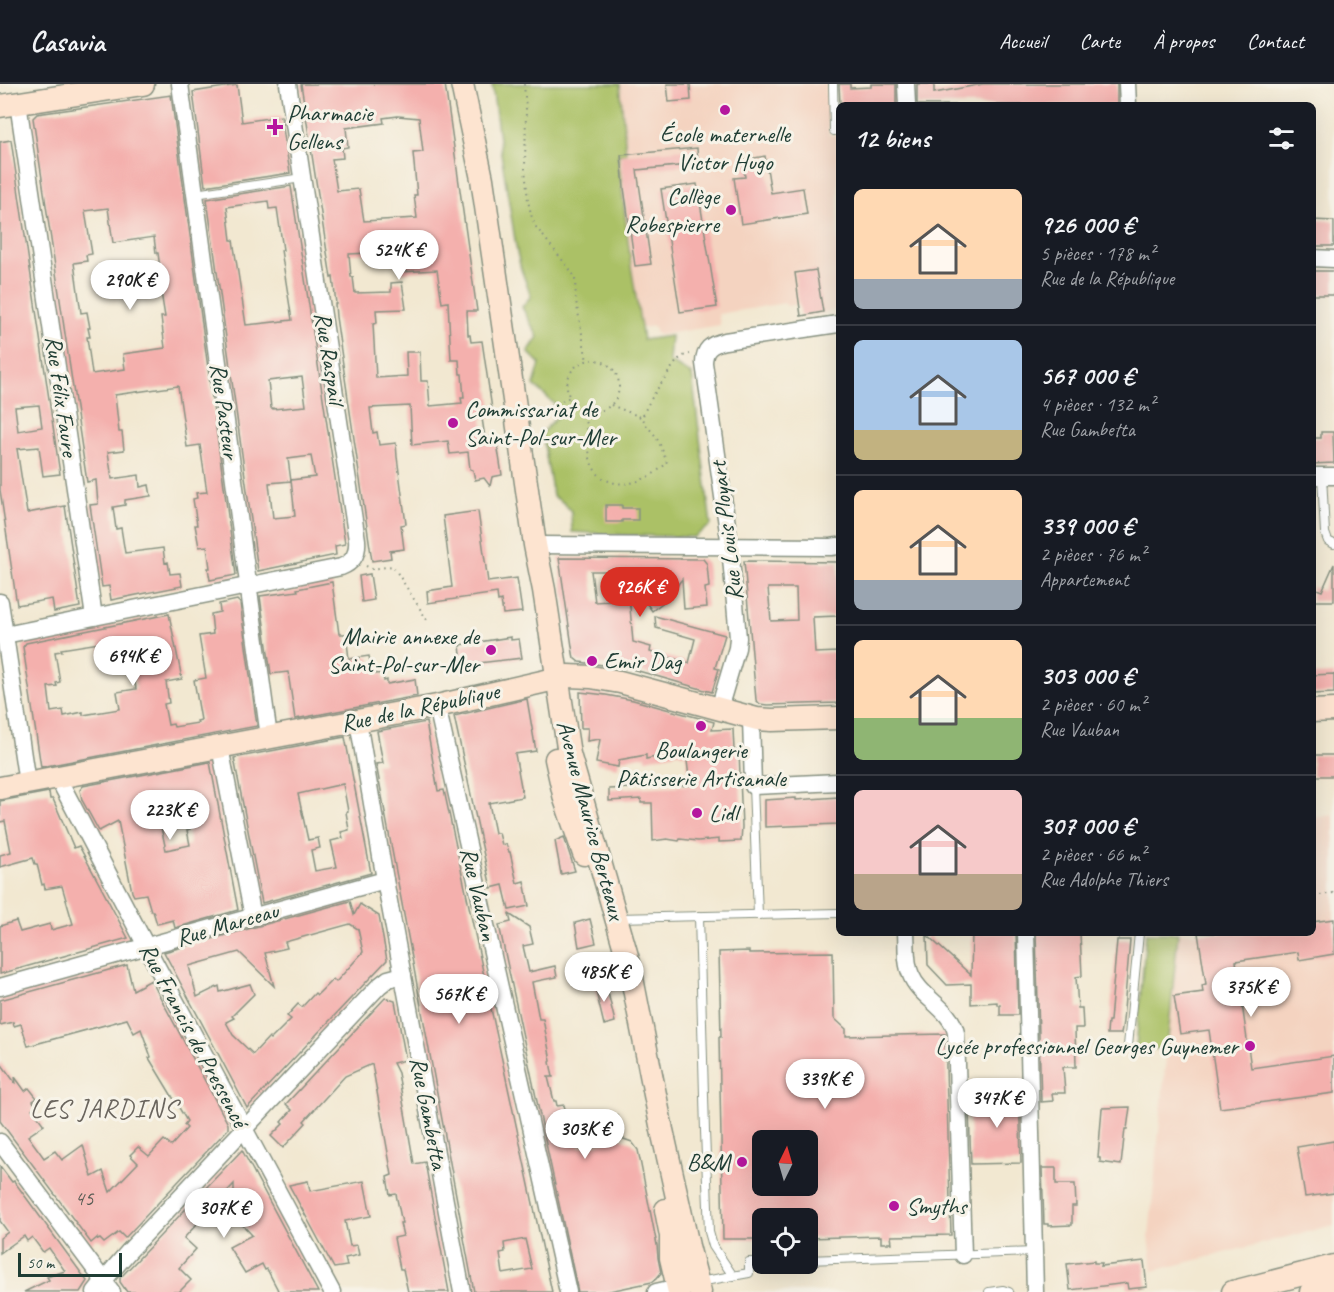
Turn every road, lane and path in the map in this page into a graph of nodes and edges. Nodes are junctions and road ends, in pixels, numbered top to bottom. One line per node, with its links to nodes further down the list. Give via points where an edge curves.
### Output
1 (143, 84): 12 (street)
2 (180, 84): 16 (street, Rue Pasteur)
3 (288, 84): 14 (street, Rue Raspail)
4 (462, 84): 15 (street, Avenue Maurice Berteaux)
5 (477, 84): 15 (street, Avenue Maurice Berteaux, via 482,119)
6 (524, 84): 21 (path, via 528,201 536,226 575,277)
7 (833, 84): 13 (lane)
8 (906, 84): 10 (street)
9 (1127, 84): 11 (street)
10 (907, 102)
11 (1128, 102)
12 (9, 104): 35 (street, Rue Félix Faure)
13 (834, 131)
14 (302, 177): 16 (lane); 32 (street, Rue Raspail, via 357,540)
15 (482, 179): 25 (street, Avenue Maurice Berteaux)
16 (195, 194): 33 (street, Rue Pasteur)
17 (1316, 258): 18 (street)
18 (1334, 258)
19 (836, 324): 20 (street, via 721,342)
20 (705, 352): 26 (path, via 684,355 676,361); 29 (street, Rue Louis Ployart)
21 (587, 361): 22 (path, via 570,375); 23 (path, via 600,361 616,374 618,393)
22 (570, 397): 24 (path); 25 (path, via 542,411)
23 (611, 405): 24 (path, via 596,412); 26 (path)
24 (584, 411): 26 (path, via 591,465 601,478 616,483 636,483 668,464)
25 (516, 414): 31 (street, Avenue Maurice Berteaux)
26 (643, 418)
27 (1323, 476): 28 (lane, via 1325,532)
28 (1334, 544)
29 (730, 546): 30 (street); 31 (street); 40 (street, Rue Louis Ployart, via 738,642)
30 (836, 546)
31 (536, 551): 38 (street, Avenue Maurice Berteaux, via 544,590)
32 (352, 560): 33 (street, via 341,567); 36 (path, via 372,569 393,566)
33 (249, 586): 35 (street); 46 (street, Rue Pasteur)
34 (0, 602): 37 (street)
35 (94, 617): 37 (street)
36 (429, 623)
37 (5, 635): 50 (street)
38 (551, 679): 39 (street, Rue de la République); 40 (street, Rue de la République, via 577,676 612,680); 60 (street, Avenue Maurice Berteaux)
39 (437, 706): 45 (street, Rue de la République); 81 (street, Rue Vauban)
40 (719, 708): 43 (street, Rue de la République)
41 (1334, 710): 42 (street)
42 (1316, 711)
43 (751, 718): 44 (street, Rue de la République); 51 (street)
44 (836, 718)
45 (358, 721): 46 (street, Rue de la République); 53 (street, Rue Gambetta)
46 (269, 737): 47 (street, Rue de la République)
47 (220, 747): 48 (street, Rue de la République); 59 (street)
48 (58, 778): 50 (street, Rue de la République); 64 (street, Rue Francis de Pressencé)
49 (836, 782): 51 (street)
50 (27, 783): 52 (street, Rue de la République)
51 (753, 786): 57 (lane)
52 (0, 788)
53 (385, 880): 59 (street, Rue Marceau); 65 (street, Rue Gambetta)
54 (1334, 893): 55 (path)
55 (1316, 895)
56 (836, 913): 57 (lane)
57 (758, 915): 58 (lane)
58 (699, 916): 60 (lane); 75 (lane, via 710,1237)
59 (253, 917): 64 (street, Rue Marceau)
60 (611, 918): 78 (street, Avenue Maurice Berteaux, via 632,977)
61 (906, 936): 71 (street, via 911,977 950,1019 956,1033)
62 (1026, 936): 70 (street)
63 (1139, 936): 67 (lane)
64 (146, 946): 66 (street, Rue Marceau); 68 (street, Rue Francis de Pressencé)
65 (403, 975): 68 (street, via 379,986); 80 (street, Rue Gambetta)
66 (0, 987)
67 (1128, 1046)
68 (244, 1129): 77 (street, via 129,1251); 79 (street, Rue Francis de Pressencé)
69 (1, 1144): 77 (street)
70 (1034, 1252): 71 (lane); 85 (street)
71 (963, 1255): 72 (lane)
72 (818, 1260)
73 (752, 1262): 75 (lane, via 749,1273)
74 (1334, 1266): 86 (street)
75 (733, 1276): 78 (lane)
76 (1334, 1286): 87 (street)
77 (104, 1288)
78 (689, 1288): 82 (street)
79 (333, 1292)
80 (462, 1292)
81 (568, 1292)
82 (656, 1292)
83 (989, 1292): 84 (lane)
84 (1009, 1292)
85 (1035, 1292)
86 (1233, 1292)
87 (1311, 1292)

